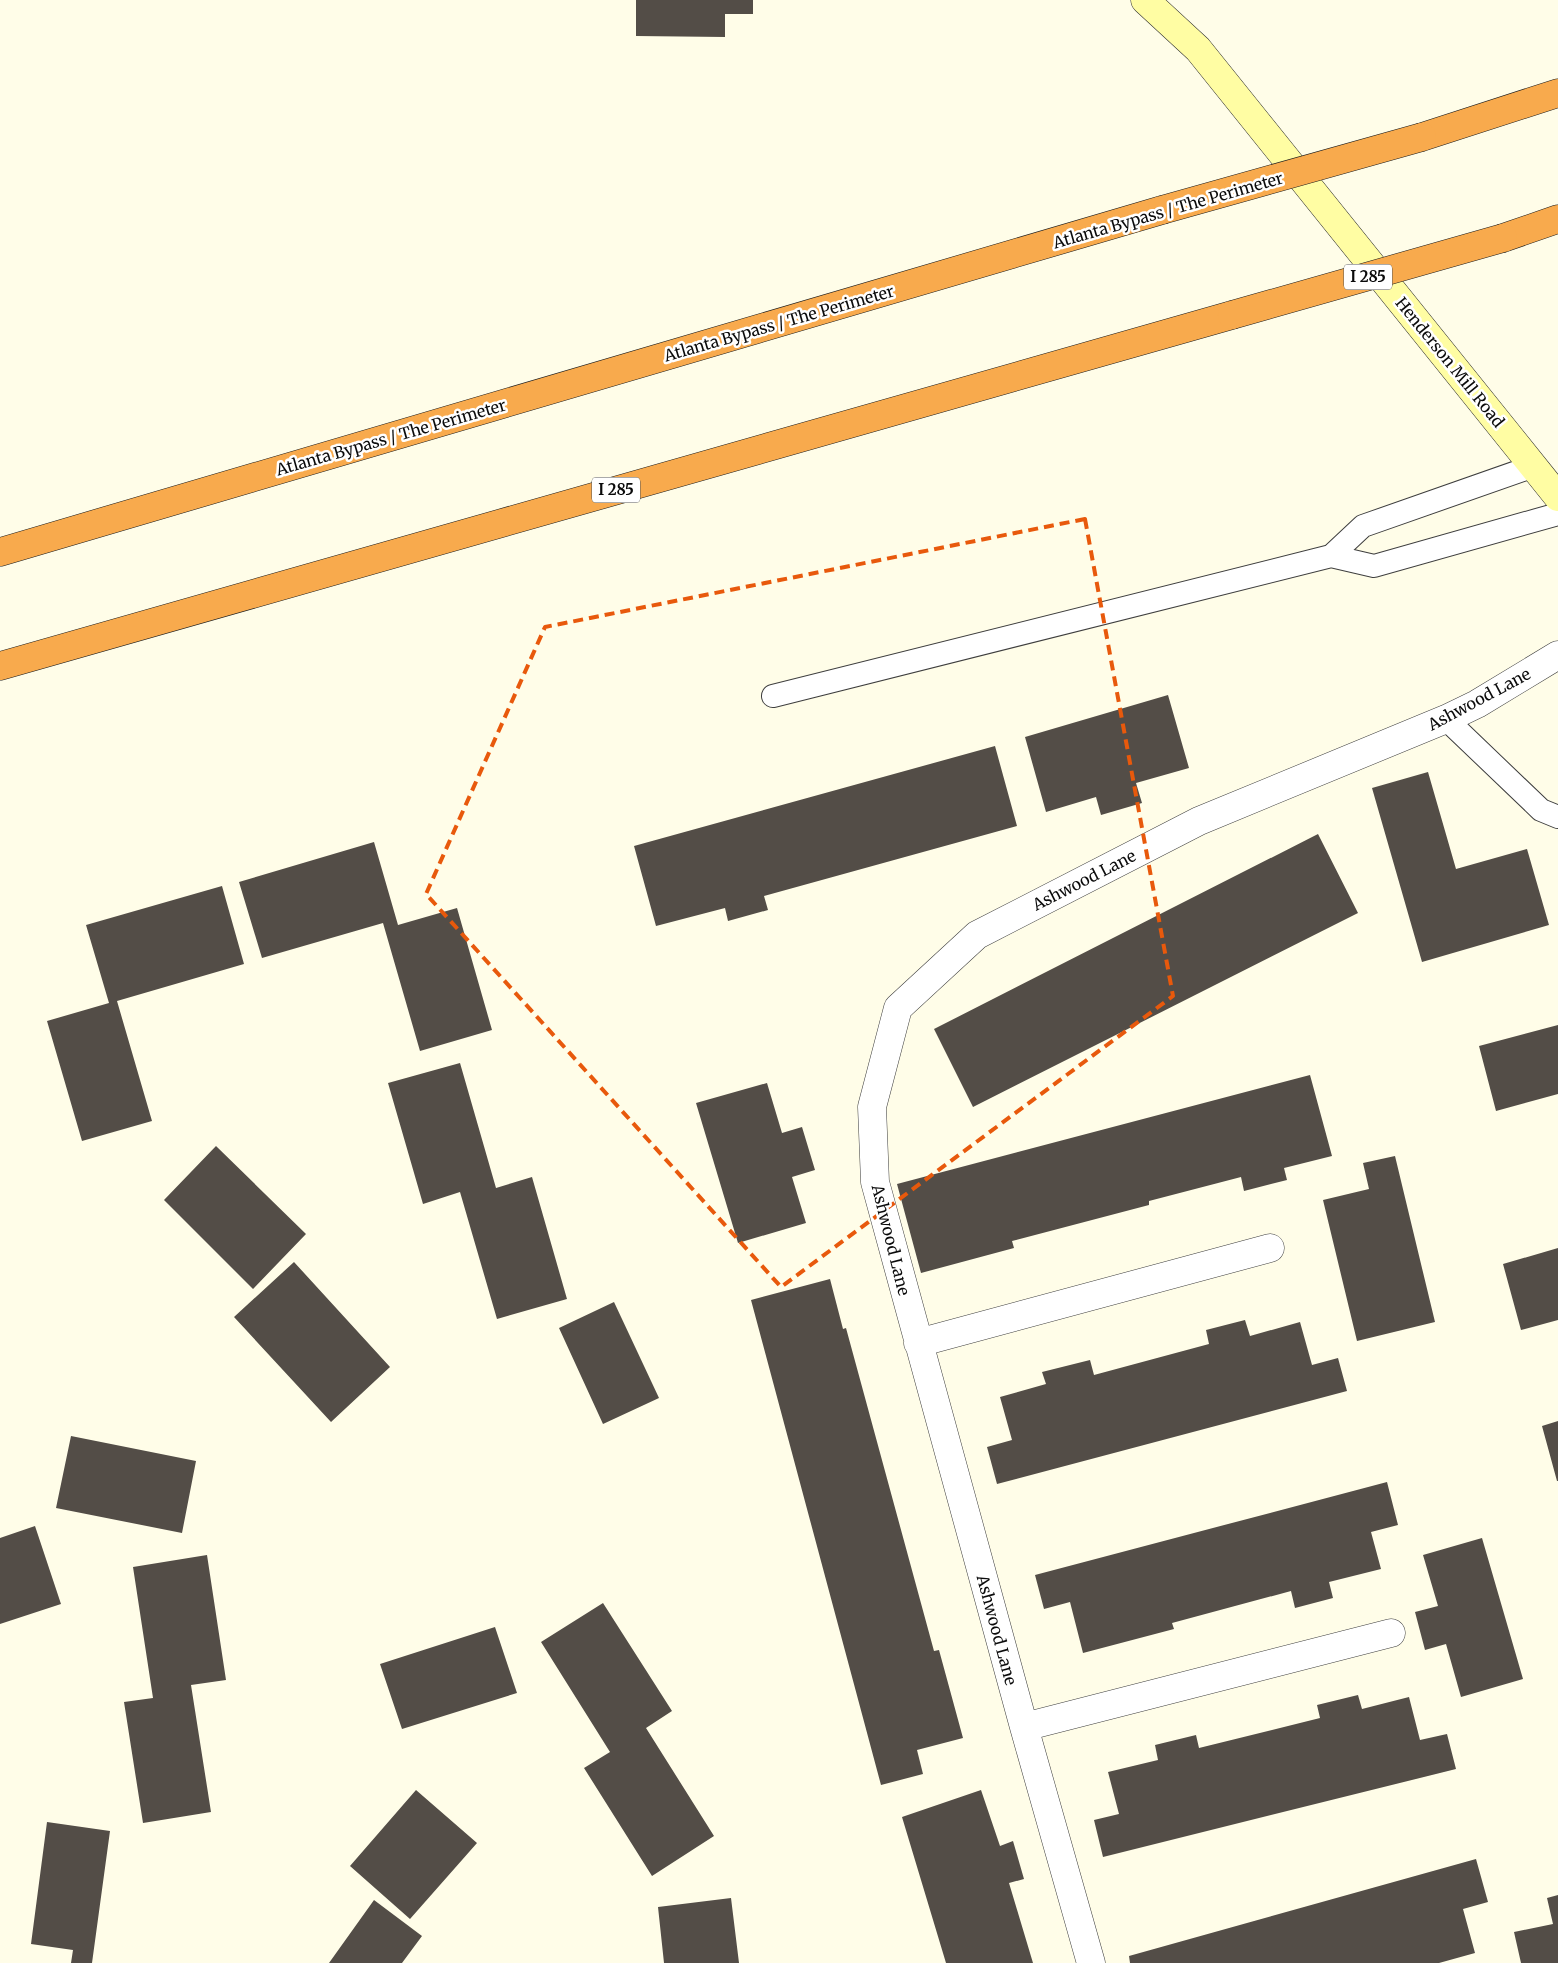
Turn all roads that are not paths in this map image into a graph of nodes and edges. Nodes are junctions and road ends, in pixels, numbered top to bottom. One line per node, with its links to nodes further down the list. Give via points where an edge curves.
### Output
1 (1145, 0): 6 (street, Henderson Mill Road, via 1198,49)
2 (1558, 91): 9 (highway, Atlanta Bypass / The Perimeter, bridge, via 1422,138 1162,210)
3 (1558, 219): 5 (highway, I 285)
4 (1558, 230): 5 (highway)
5 (1503, 238): 12 (highway, I 285, bridge)
6 (1534, 466): 7 (street, Henderson Mill Road); 10 (lane, via 1363,526)
7 (1558, 497)
8 (1558, 514): 10 (lane, via 1374,566)
9 (0, 552)
10 (1331, 556): 13 (lane)
11 (1558, 655): 14 (street, Ashwood Lane)
12 (0, 666)
13 (773, 696)
14 (1446, 719): 15 (lane, via 1541,810); 17 (street, Ashwood Lane, via 1199,821 977,934 898,1008 872,1107 875,1182)
15 (1558, 817)
16 (1270, 1248): 17 (street)
17 (918, 1343): 19 (street, Ashwood Lane)
18 (1392, 1633): 19 (street)
19 (1024, 1727): 20 (street, Ashwood Lane)
20 (1091, 1963)

